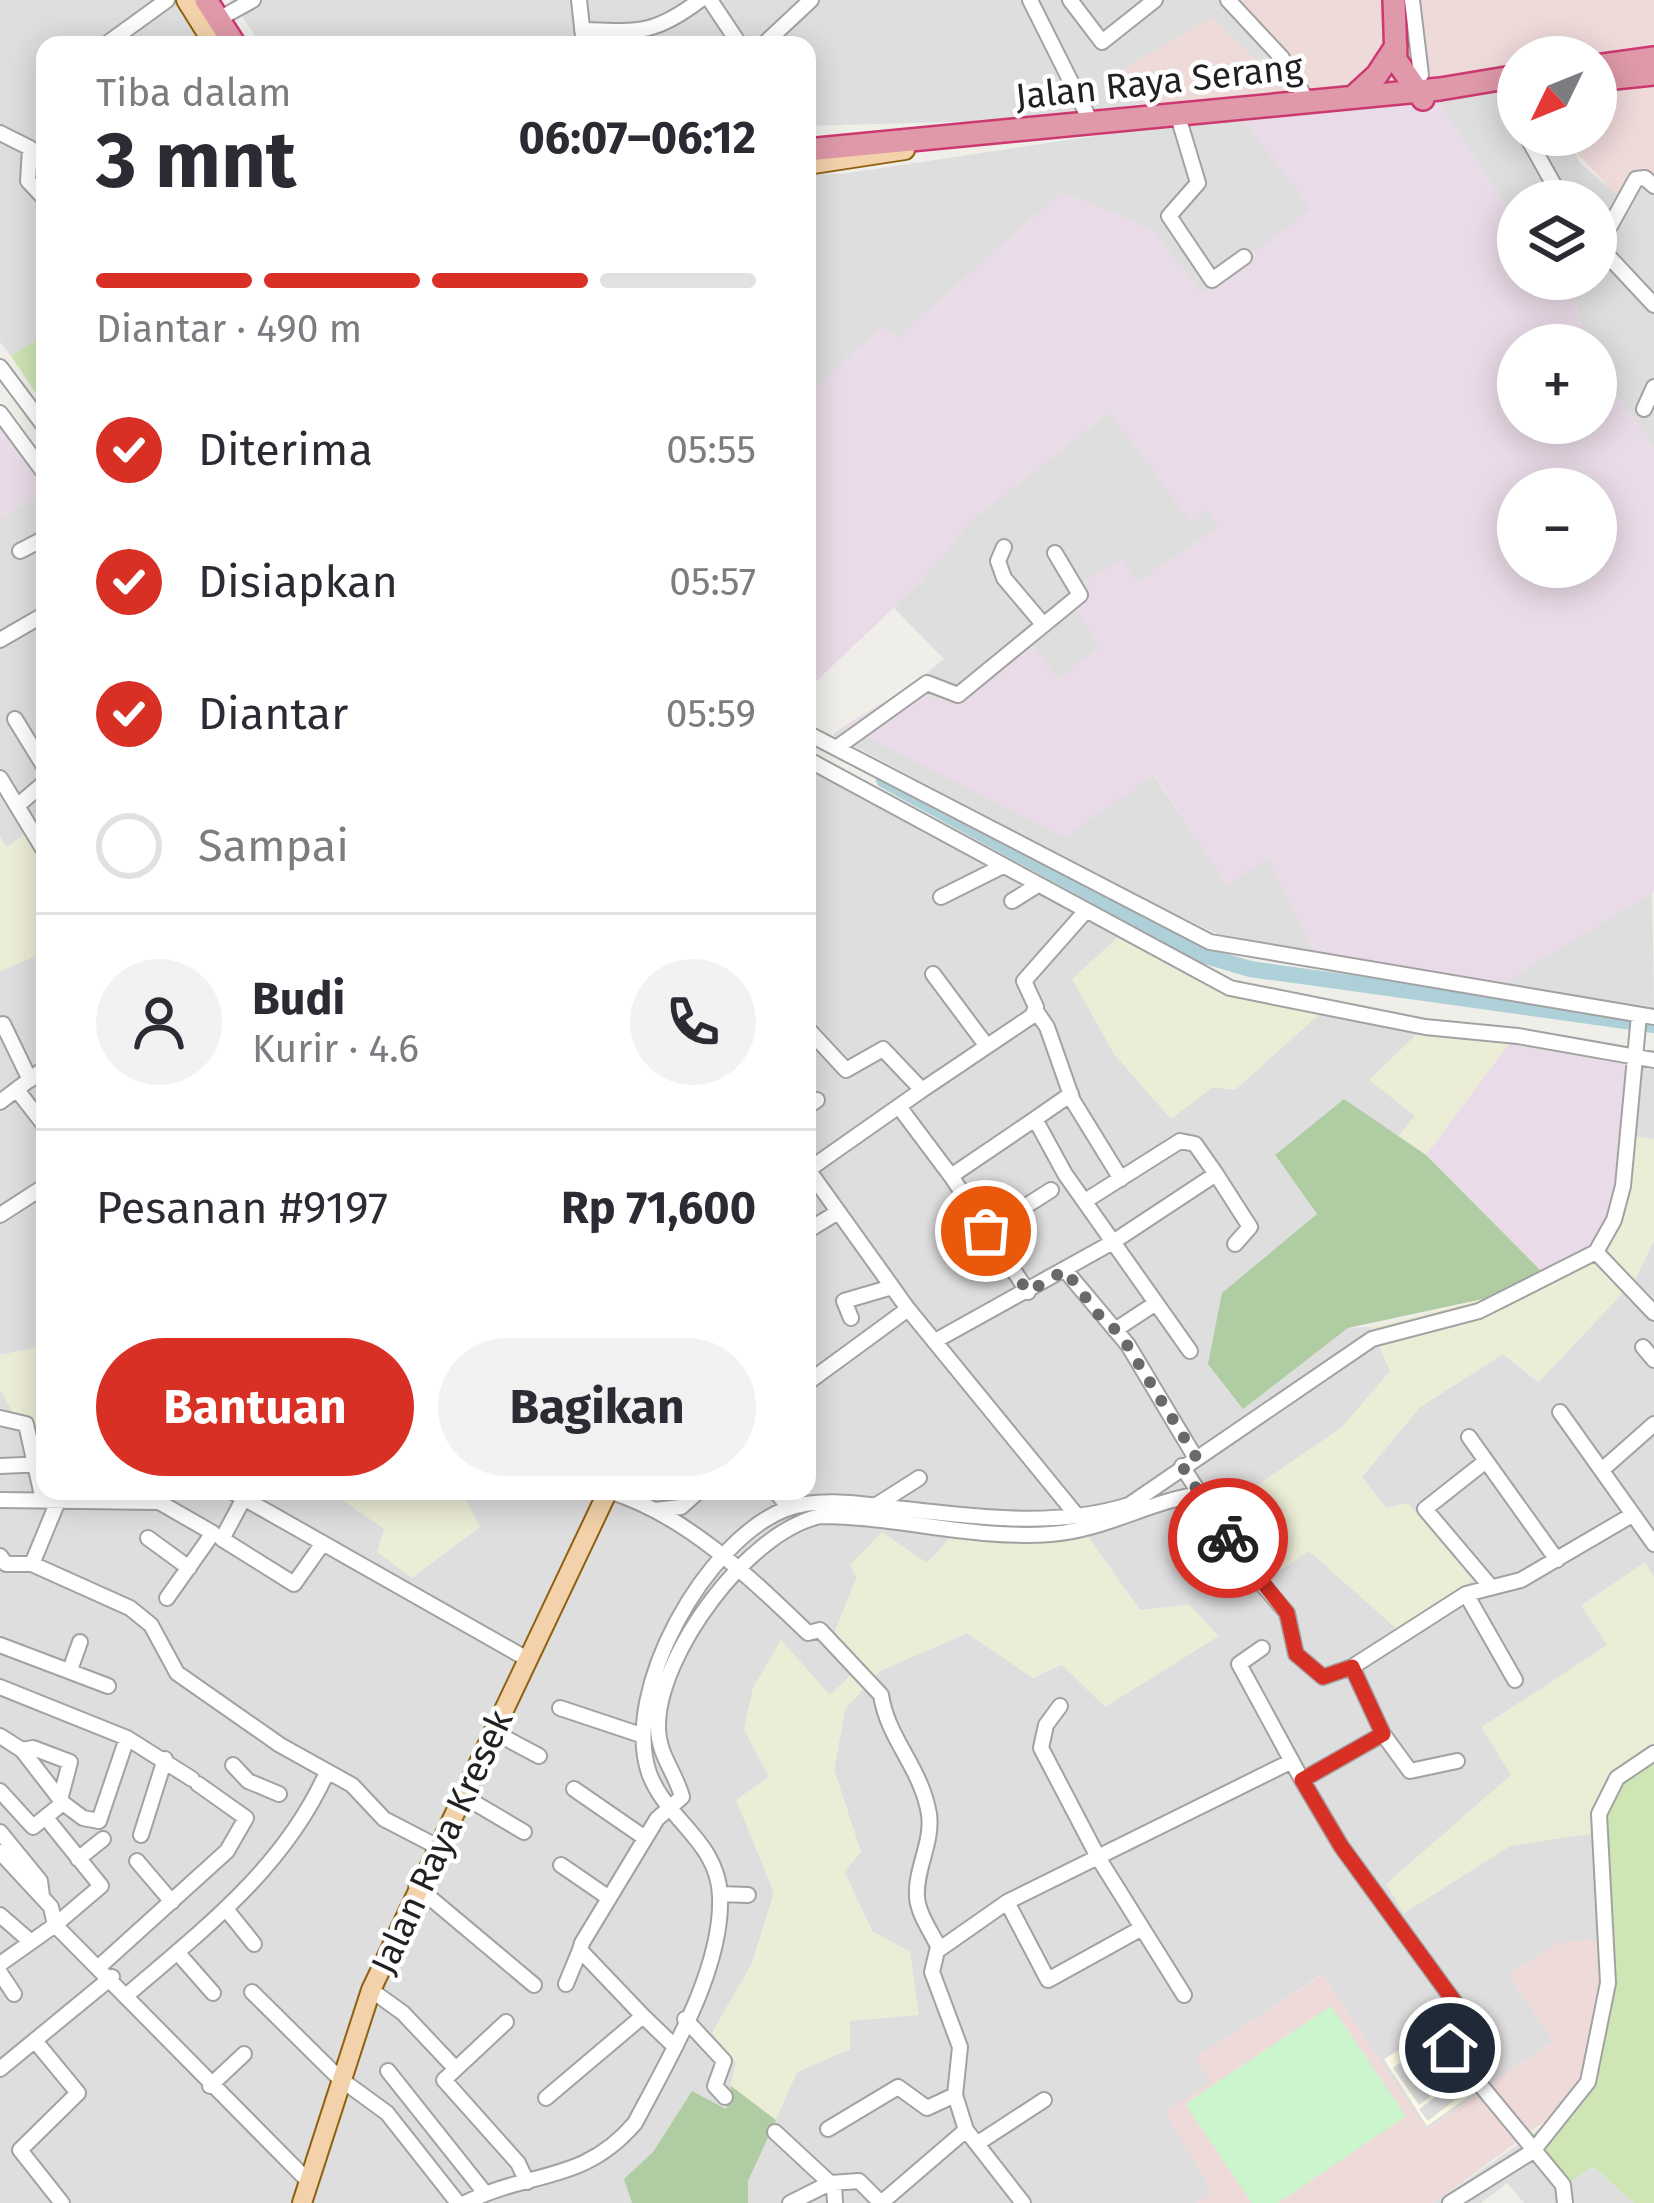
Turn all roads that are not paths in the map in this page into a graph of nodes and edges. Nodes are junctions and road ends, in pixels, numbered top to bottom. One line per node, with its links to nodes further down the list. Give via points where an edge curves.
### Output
1 (166, 0): 17 (street)
2 (186, 0): 18 (main road)
3 (196, 0): 19 (highway)
4 (206, 0): 20 (highway)
5 (253, 0): 16 (street)
6 (579, 0): 22 (street)
7 (700, 0): 23 (street, via 659,27)
8 (710, 0): 24 (street)
9 (811, 0): 25 (street)
10 (1030, 0): 36 (street)
11 (1070, 0): 12 (street, via 1102,42)
12 (1155, 0)
13 (1228, 0): 34 (street, via 1282,58)
14 (1394, 0): 26 (highway)
15 (1412, 0): 32 (street)
16 (221, 8): 21 (main road)
17 (118, 36)
18 (208, 36)
19 (219, 36)
20 (229, 36)
21 (240, 36)
22 (583, 36)
23 (608, 36)
24 (734, 36)
25 (773, 36)
26 (1396, 45): 32 (highway); 33 (highway)
27 (1654, 58): 28 (highway)
28 (1617, 63)
29 (1654, 74): 30 (highway)
30 (1617, 78)
31 (1497, 86): 32 (highway, Jalan Raya Serang)
32 (1425, 88): 33 (highway, Jalan Raya Serang)
33 (1359, 100): 34 (highway, Jalan Raya Serang)
34 (1308, 104): 35 (highway, Jalan Raya Serang)
35 (1179, 118): 37 (highway, Jalan Raya Serang); 44 (street, via 1198,183 1169,216 1212,280)
36 (1090, 122): 37 (highway, Jalan Raya Serang); 39 (highway, Jalan Raya Serang)
37 (1131, 122): 39 (highway, Jalan Raya Serang)
38 (0, 133): 42 (street, via 30,148 28,181)
39 (905, 144): 40 (highway, Jalan Raya Serang)
40 (816, 152)
41 (1654, 186): 43 (street, via 1636,179)
42 (36, 189)
43 (1617, 212)
44 (1244, 257)
45 (1617, 265): 46 (street)
46 (1654, 305)
47 (0, 367): 51 (street)
48 (1654, 387): 49 (street)
49 (1644, 409)
50 (0, 413): 52 (street)
51 (36, 415)
52 (36, 462)
53 (36, 543): 55 (street)
54 (1004, 547): 58 (street, via 1004,578)
55 (20, 551)
56 (1054, 553): 58 (street, via 1080,595)
57 (36, 619): 59 (street)
58 (1042, 623): 62 (street, via 958,694 928,682)
59 (0, 640)
60 (15, 719): 63 (street)
61 (816, 737): 62 (street)
62 (838, 746): 76 (street, via 1210,942)
63 (36, 753)
64 (816, 764): 69 (street)
65 (0, 778): 67 (street)
66 (36, 790): 67 (street)
67 (17, 806): 68 (street)
68 (36, 837)
69 (1003, 866): 70 (street); 71 (street)
70 (1036, 886): 72 (street); 73 (street)
71 (941, 897)
72 (1012, 901)
73 (1084, 913): 75 (street, via 1024,981); 80 (street, via 1230,988 1425,1027)
74 (933, 974): 79 (street)
75 (1036, 1011): 79 (street); 84 (street)
76 (1644, 1017): 80 (street)
77 (3, 1024): 82 (street)
78 (816, 1038): 83 (street, via 846,1070 881,1048)
79 (986, 1046): 83 (street)
80 (1644, 1055): 103 (street, via 1623,1186)
81 (36, 1075): 82 (street)
82 (24, 1085): 85 (street); 86 (street)
83 (922, 1090): 87 (street)
84 (1071, 1094): 88 (street); 92 (street)
85 (0, 1102)
86 (36, 1108)
87 (900, 1108): 89 (street); 91 (street)
88 (1035, 1119): 91 (street); 96 (street)
89 (816, 1164)
90 (1216, 1174): 92 (street, via 1185,1140); 101 (street); 102 (street, via 1250,1227)
91 (951, 1176): 100 (street)
92 (1120, 1179): 96 (street)
93 (816, 1180): 97 (street)
94 (1051, 1190): 100 (street)
95 (36, 1192): 98 (street)
96 (1085, 1201): 101 (street)
97 (838, 1212): 99 (street); 105 (street)
98 (0, 1215)
99 (816, 1226)
100 (986, 1231): 106 (street)
101 (1113, 1242): 104 (street); 107 (street)
102 (1235, 1244)
103 (1599, 1256): 109 (street); 124 (street, via 1480,1311 1372,1339)
104 (1065, 1270): 106 (street); 111 (street)
105 (892, 1287): 108 (street); 110 (street, via 844,1301)
106 (1028, 1292): 112 (street)
107 (1156, 1303): 111 (street); 114 (street)
108 (908, 1309): 112 (street); 116 (street)
109 (1654, 1313)
110 (851, 1318)
111 (1115, 1330): 124 (street)
112 (934, 1341): 143 (street)
113 (1643, 1347): 115 (street)
114 (1190, 1352)
115 (1654, 1360)
116 (816, 1376)
117 (1560, 1412): 126 (street)
118 (0, 1418): 121 (street, via 23,1420)
119 (1654, 1424): 126 (street)
120 (1469, 1437): 122 (street)
121 (36, 1452)
122 (1486, 1461): 149 (street); 156 (street, via 1425,1509)
123 (36, 1465): 125 (street)
124 (1189, 1465): 128 (street); 143 (street, via 1129,1505)
125 (0, 1466)
126 (1603, 1469): 142 (street)
127 (919, 1478): 139 (street)
128 (1201, 1493): 141 (street, via 1084,1530 1036,1535); 150 (street)
129 (0, 1500): 138 (street)
130 (72, 1500): 138 (street)
131 (167, 1500): 145 (street)
132 (234, 1500): 145 (street)
133 (247, 1500): 147 (street)
134 (604, 1500): 162 (main road, Jalan Raya Kresek)
135 (630, 1500): 140 (street)
136 (689, 1500): 140 (street)
137 (778, 1500): 144 (street)
138 (50, 1501): 151 (street)
139 (875, 1506): 141 (street); 143 (street, via 1026,1520)
140 (655, 1510): 152 (street)
141 (848, 1510): 144 (street)
142 (1632, 1515): 148 (street); 149 (street)
143 (1078, 1516)
144 (781, 1521): 152 (street)
145 (218, 1536): 147 (street, via 294,1584); 154 (street)
146 (148, 1538): 154 (street)
147 (322, 1543): 162 (street)
148 (1654, 1544)
149 (1557, 1560): 156 (street)
150 (1244, 1563): 155 (street); 163 (street, via 1287,1613 1296,1654 1316,1673)
151 (32, 1564): 153 (street); 183 (street, via 130,1608 151,1624 177,1673)
152 (730, 1564): 165 (street); 218 (street, via 808,1633 820,1630 881,1695 881,1715 909,1755 927,1804 929,1838 916,1895)
153 (3, 1565)
154 (189, 1568): 158 (street)
155 (1212, 1584)
156 (1491, 1587): 157 (street)
157 (1466, 1594): 163 (street); 166 (street)
158 (167, 1598)
159 (80, 1642): 164 (street)
160 (0, 1645): 164 (street)
161 (1262, 1648): 180 (street, via 1239,1664)
162 (529, 1660): 171 (main road, Jalan Raya Kresek)
163 (1352, 1667): 172 (street)
164 (70, 1670): 167 (street)
165 (659, 1677): 173 (street); 191 (street, via 658,1738)
166 (1515, 1680)
167 (108, 1686)
168 (0, 1687): 175 (street)
169 (1060, 1706): 202 (street, via 1040,1748)
170 (560, 1708): 173 (street)
171 (494, 1732): 178 (street); 189 (main road, Jalan Raya Kresek)
172 (1383, 1734): 181 (street, via 1409,1771); 184 (street)
173 (641, 1735): 191 (street, via 650,1775)
174 (0, 1736): 176 (street)
175 (127, 1738): 179 (street); 190 (street, via 99,1821)
176 (22, 1750): 190 (street); 190 (street, via 70,1762)
177 (1654, 1754): 250 (street, via 1617,1778 1598,1814 1607,1937 1603,2025 1588,2081)
178 (538, 1756)
179 (165, 1759): 192 (street); 196 (street)
180 (1292, 1761): 184 (street); 202 (street)
181 (1456, 1761)
182 (232, 1765): 185 (street)
183 (327, 1772): 199 (street, via 383,1820); 212 (street, via 287,1841)
184 (1302, 1780): 205 (street)
185 (248, 1781): 188 (street); 192 (street)
186 (574, 1789): 197 (street)
187 (0, 1791): 190 (street, via 36,1828)
188 (279, 1794)
189 (463, 1796): 195 (street); 199 (main road, Jalan Raya Kresek)
190 (62, 1799)
191 (676, 1802): 197 (street); 232 (street, via 732,1895 712,1970)
192 (230, 1807): 210 (street, via 246,1818 227,1851)
193 (51, 1824): 201 (street)
194 (0, 1832): 208 (street, via 40,1881)
195 (524, 1832)
196 (141, 1835)
197 (645, 1838): 209 (street)
198 (103, 1839): 201 (street)
199 (436, 1846): 207 (main road, Jalan Raya Kresek)
200 (0, 1852): 208 (street)
201 (78, 1859): 214 (street, via 100,1886)
202 (1099, 1859): 211 (street); 215 (street)
203 (136, 1861): 210 (street)
204 (561, 1865): 209 (street)
205 (1358, 1870): 206 (street); 250 (street, via 1456,2004 1450,2048)
206 (1344, 1885)
207 (416, 1886): 224 (street); 225 (main road, Jalan Raya Kresek)
208 (42, 1898): 214 (street)
209 (609, 1898): 219 (street)
210 (172, 1902): 222 (street)
211 (1007, 1902): 215 (street, via 1048,1981); 218 (street)
212 (226, 1910): 217 (street); 220 (street)
213 (0, 1915): 216 (street)
214 (55, 1925): 216 (street); 222 (street)
215 (1142, 1928): 230 (street)
216 (30, 1941): 221 (street)
217 (254, 1944)
218 (939, 1948): 242 (street, via 932,1972 960,2047)
219 (580, 1950): 223 (street); 231 (street)
220 (177, 1952): 227 (street); 229 (street)
221 (0, 1968): 228 (street)
222 (106, 1972): 229 (street); 234 (street)
223 (566, 1984)
224 (534, 1985)
225 (371, 1990): 237 (street); 240 (main road, Jalan Raya Kresek)
226 (252, 1992): 240 (street)
227 (213, 1993)
228 (14, 1994)
229 (127, 1995): 241 (street)
230 (1184, 1995)
231 (643, 2016): 235 (street); 244 (street)
232 (685, 2019): 235 (street); 243 (street, via 724,2061 716,2090)
233 (506, 2023): 237 (street)
234 (36, 2042): 238 (street); 256 (street, via 77,2091 20,2150)
235 (672, 2044): 252 (street, via 619,2142 579,2168)
236 (244, 2054): 241 (street)
237 (454, 2067): 252 (street, via 445,2081)
238 (0, 2069)
239 (388, 2071): 254 (street)
240 (339, 2078): 251 (main road, Jalan Raya Kresek); 258 (street, via 387,2114)
241 (210, 2086): 251 (street)
242 (955, 2095): 246 (street, via 927,2108 898,2087); 247 (street)
243 (725, 2097)
244 (546, 2098)
245 (1044, 2100): 249 (street)
246 (828, 2129)
247 (966, 2130): 249 (street); 255 (street)
248 (775, 2132): 253 (street)
249 (978, 2144): 261 (street)
250 (1533, 2151): 262 (street); 263 (street, via 1566,2190)
251 (308, 2181): 257 (main road, Jalan Raya Kresek)
252 (527, 2182): 254 (street)
253 (832, 2184): 255 (street, via 859,2180); 259 (street); 260 (street)
254 (485, 2193): 258 (street)
255 (880, 2202)
256 (62, 2203)
257 (302, 2203)
258 (462, 2203)
259 (790, 2203)
260 (836, 2203)
261 (1023, 2203)
262 (1450, 2203)
263 (1565, 2203)

